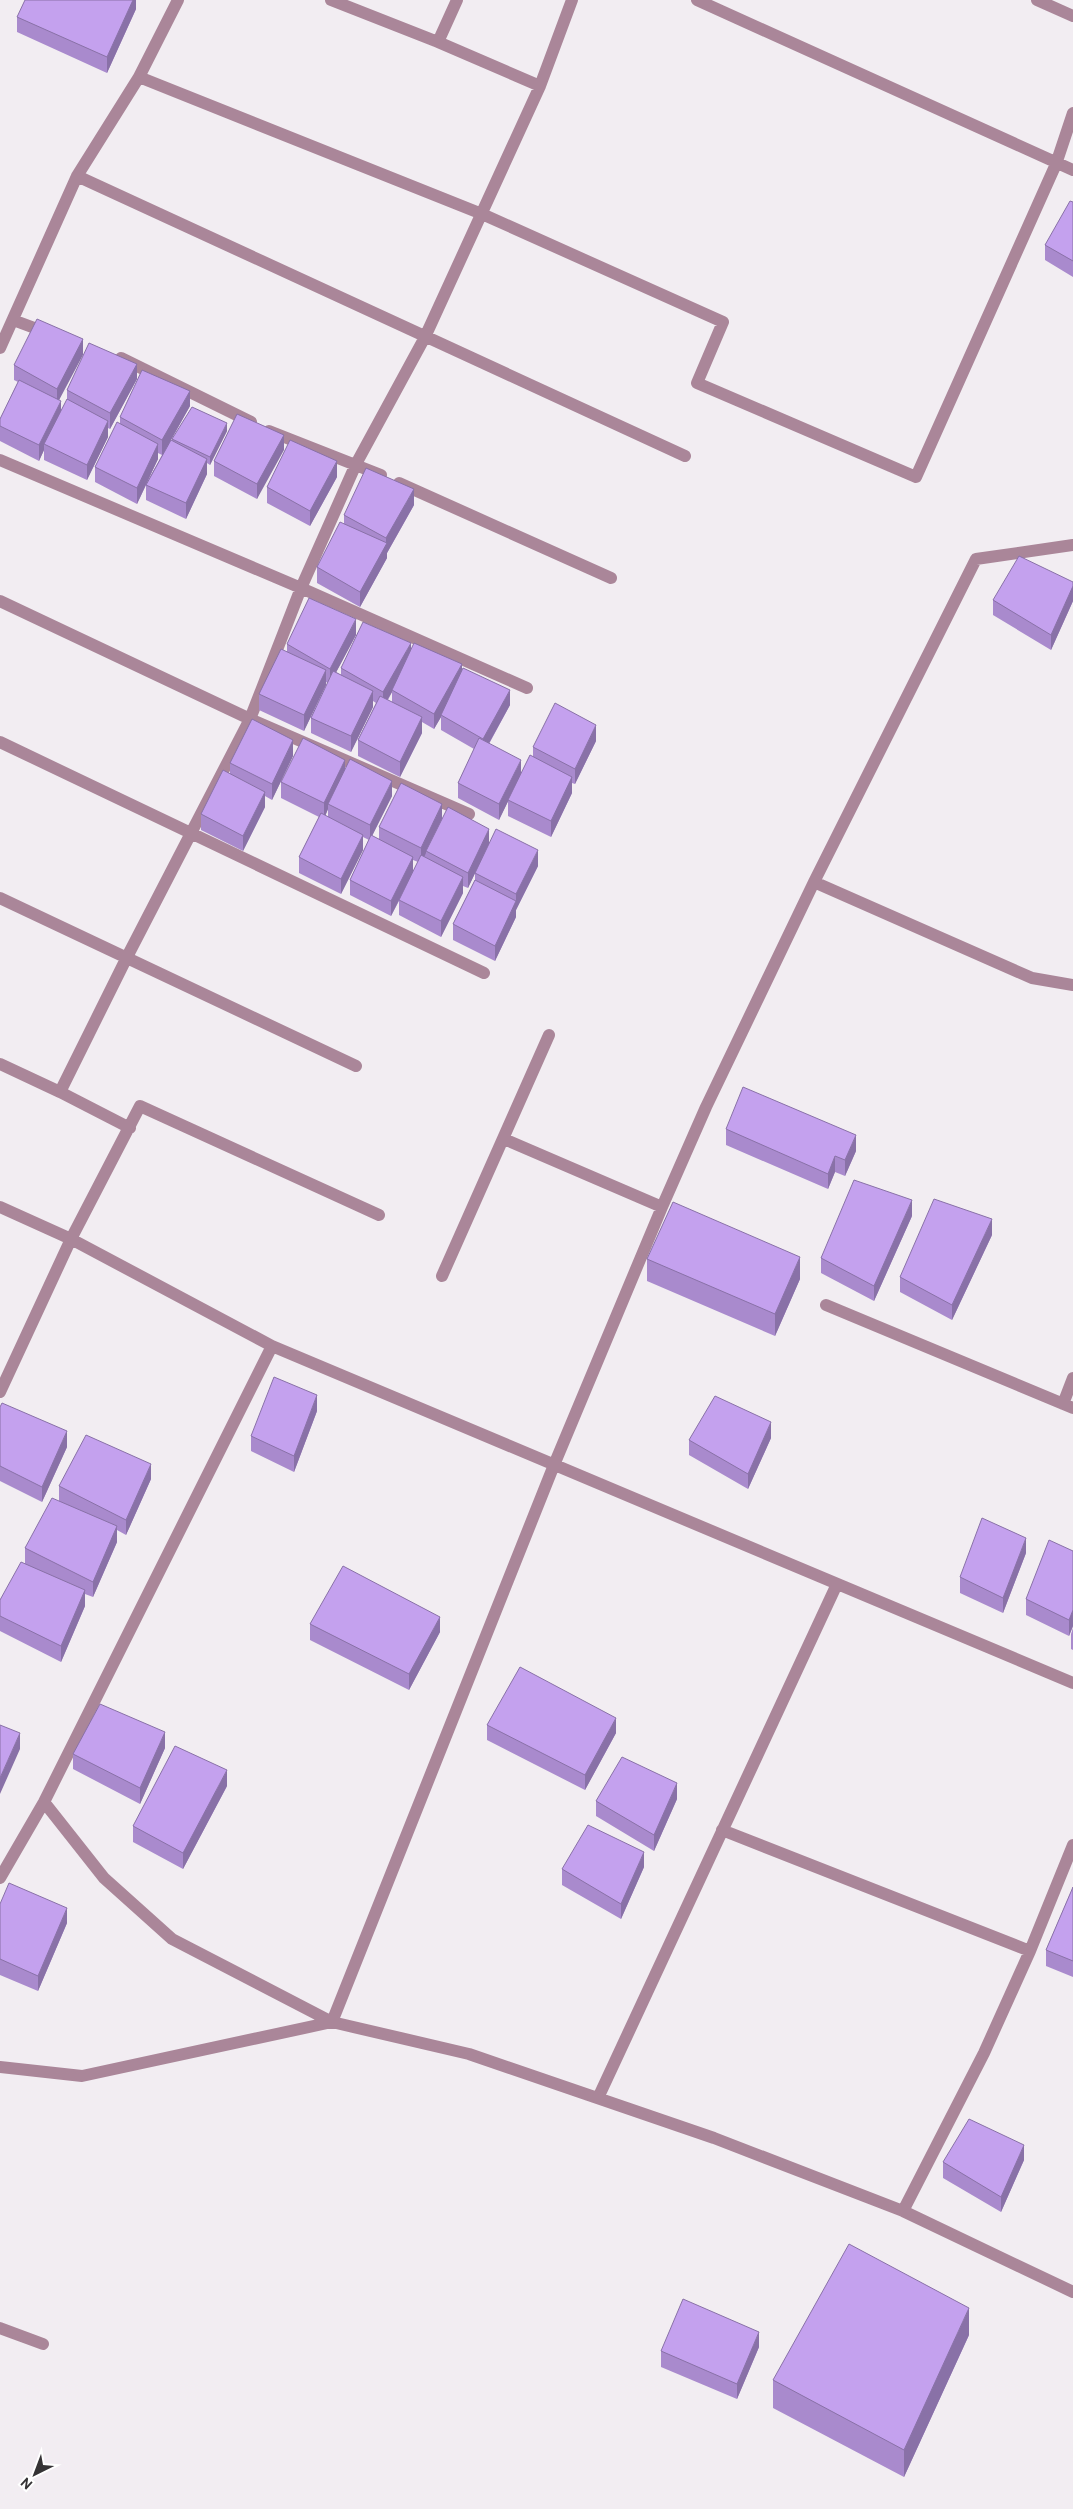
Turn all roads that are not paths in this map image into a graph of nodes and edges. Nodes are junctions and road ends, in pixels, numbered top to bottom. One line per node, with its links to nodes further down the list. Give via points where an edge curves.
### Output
1 (178, 0): 9 (street)
2 (331, 0): 8 (street)
3 (457, 0): 8 (street)
4 (572, 0): 10 (street)
5 (697, 0): 12 (street)
6 (1037, 0): 7 (street)
7 (1073, 16)
8 (438, 42): 10 (street)
9 (139, 77): 14 (street); 15 (street)
10 (540, 86): 15 (street)
11 (1073, 113): 12 (street)
12 (1056, 164): 13 (street); 15 (street, via 916,478 697,383 723,322)
13 (1073, 170)
14 (77, 176): 16 (street); 18 (street)
15 (482, 214): 18 (street)
16 (13, 320): 17 (street); 19 (street)
17 (57, 336)
18 (425, 337): 21 (street); 23 (street)
19 (0, 348)
20 (109, 354): 23 (street, via 274,433)
21 (685, 456)
22 (0, 460): 26 (street)
23 (356, 464): 25 (street); 26 (street)
24 (1073, 546): 33 (street, via 976,559)
25 (611, 578)
26 (302, 588): 28 (street); 29 (street)
27 (0, 601): 29 (street)
28 (527, 688)
29 (250, 719): 31 (street); 32 (street)
30 (0, 742): 32 (street)
31 (469, 814)
32 (192, 834): 35 (street); 36 (street)
33 (814, 882): 37 (street, via 1032,978); 44 (street, via 706,1107)
34 (0, 898): 35 (street)
35 (127, 958): 40 (street); 41 (street)
36 (484, 973)
37 (1072, 986)
38 (549, 1035): 43 (street)
39 (0, 1064): 41 (street)
40 (356, 1066)
41 (60, 1092): 42 (street)
42 (130, 1128): 46 (street, via 140,1106); 47 (street)
43 (504, 1139): 44 (street); 48 (street)
44 (662, 1207): 54 (street)
45 (0, 1208): 47 (street)
46 (379, 1214)
47 (71, 1239): 50 (street); 52 (street)
48 (442, 1276)
49 (826, 1305): 53 (street)
50 (272, 1346): 54 (street); 57 (street)
51 (1073, 1378): 53 (street)
52 (0, 1392)
53 (1068, 1406)
54 (554, 1465): 55 (street); 62 (street)
55 (836, 1584): 56 (street); 58 (street)
56 (1073, 1683)
57 (44, 1802): 60 (street); 62 (street, via 104,1878 172,1939)
58 (722, 1830): 61 (street); 64 (street)
59 (1073, 1845): 61 (street)
60 (0, 1878)
61 (1030, 1951): 65 (street, via 984,2053)
62 (332, 2022): 63 (street, via 82,2076); 64 (street, via 469,2054)
63 (0, 2067)
64 (598, 2098): 65 (street, via 714,2138)
65 (903, 2211): 66 (street)
66 (1073, 2292)
67 (0, 2328): 68 (street)
68 (43, 2344)

